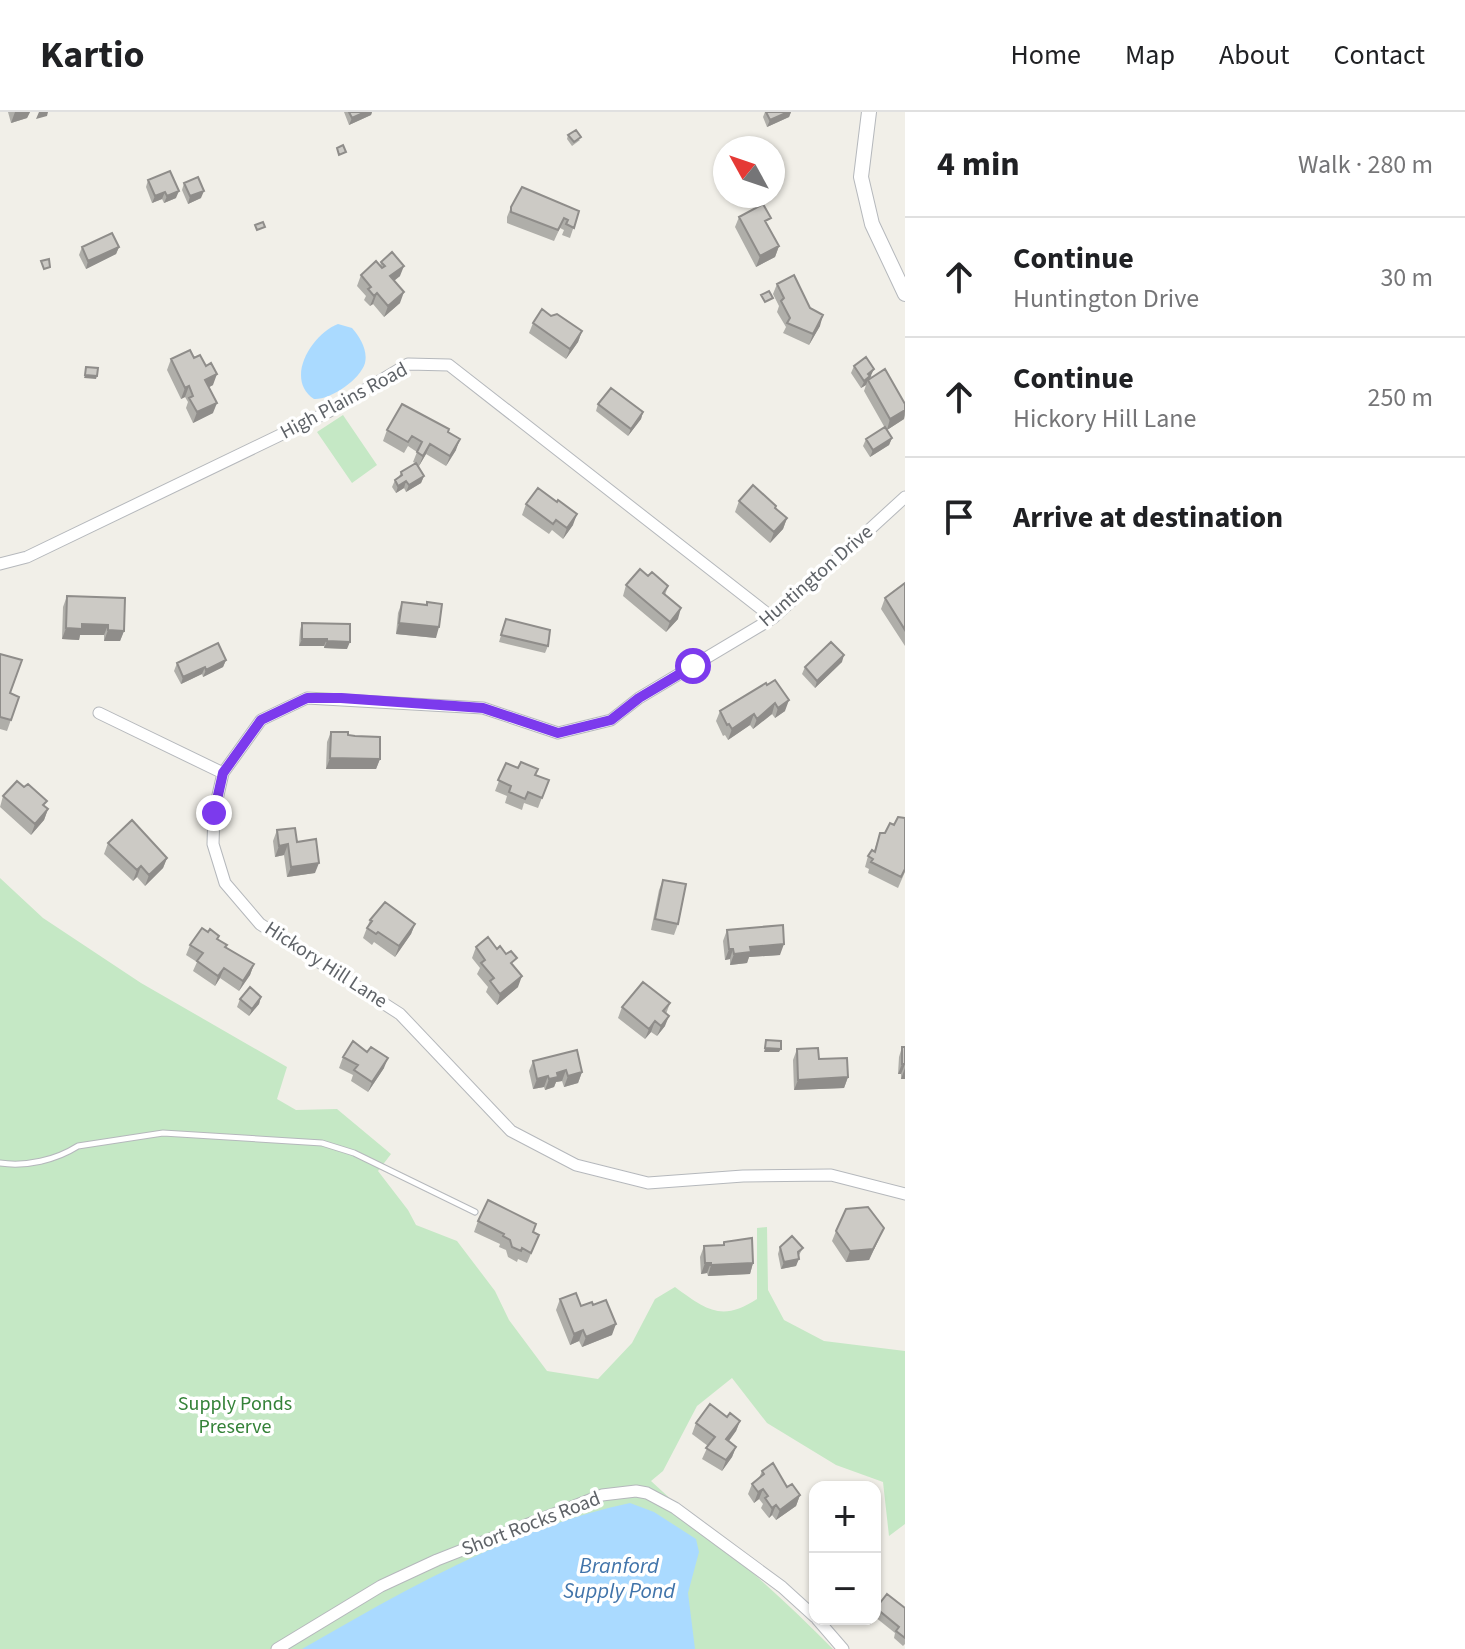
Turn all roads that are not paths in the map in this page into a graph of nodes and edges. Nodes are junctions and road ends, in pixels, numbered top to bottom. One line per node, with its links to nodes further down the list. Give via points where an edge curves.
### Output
1 (869, 112): 2 (street, via 861,177 872,224)
2 (905, 294)
3 (905, 497): 5 (street, Huntington Drive)
4 (0, 564): 5 (street, High Plains Road, via 27,557 328,412 408,364 449,365)
5 (773, 618): 6 (street, Huntington Drive)
6 (639, 698): 8 (street, Hickory Hill Lane, via 611,720 558,733 483,708 307,698 261,720)
7 (99, 713): 8 (street)
8 (223, 773): 10 (street, Hickory Hill Lane, via 213,844 225,883 260,924 400,1014 511,1131 576,1165 648,1183 831,1175)
9 (0, 1163): 11 (lane, via 41,1162 78,1146 163,1133 304,1141 339,1147)
10 (905, 1194)
11 (475, 1212)
12 (809, 1612): 14 (street, Short Rocks Road, via 675,1508 647,1493 624,1491 427,1564 343,1607)
13 (822, 1625): 15 (street, Short Rocks Road)
14 (277, 1649)
15 (843, 1649)

